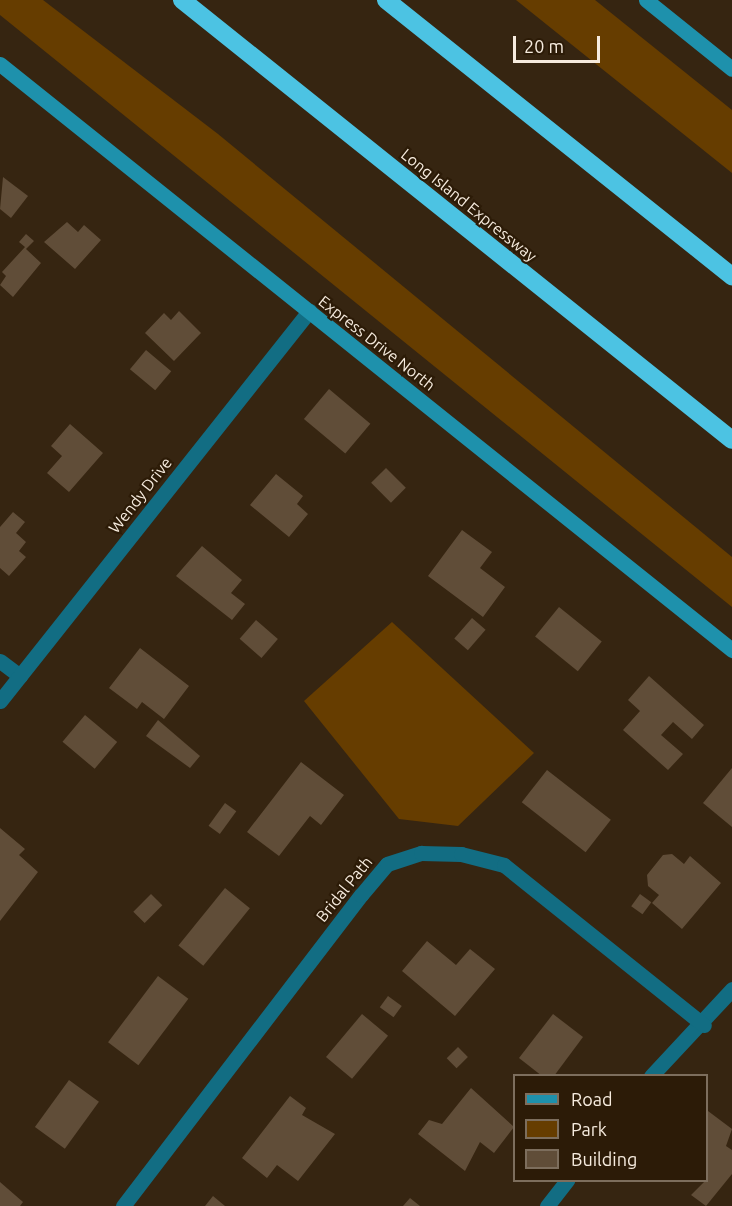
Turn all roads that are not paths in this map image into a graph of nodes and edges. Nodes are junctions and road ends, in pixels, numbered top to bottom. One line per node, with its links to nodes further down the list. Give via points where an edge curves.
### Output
1 (182, 0): 8 (highway, Long Island Expressway)
2 (386, 0): 6 (highway)
3 (646, 0): 5 (main road)
4 (0, 64): 7 (main road, Express Drive North)
5 (732, 69)
6 (732, 276)
7 (309, 311): 9 (main road, Express Drive North); 11 (street, Wendy Drive)
8 (732, 440)
9 (732, 650)
10 (0, 661): 11 (street)
11 (20, 676): 12 (street, Wendy Drive)
12 (0, 701)
13 (732, 989): 14 (street)
14 (704, 1024): 15 (street); 17 (street, Bridal Path, via 504,865 461,854 421,853 387,864)
15 (653, 1074)
16 (565, 1182): 18 (street)
17 (123, 1206)
18 (547, 1206)

